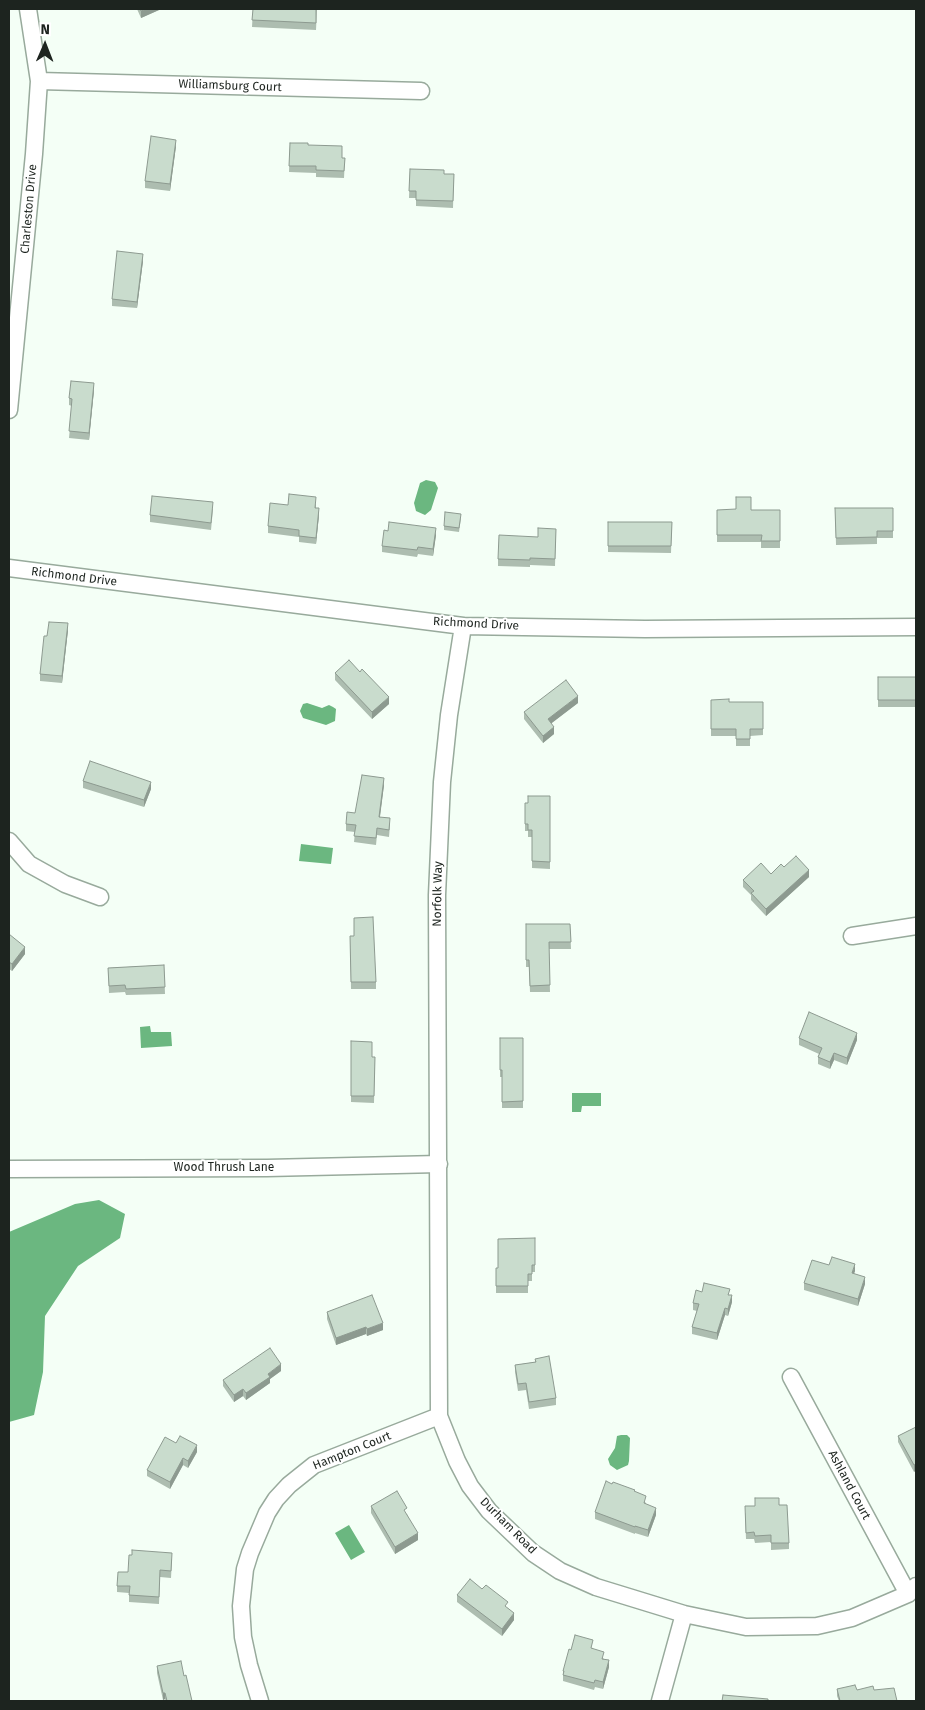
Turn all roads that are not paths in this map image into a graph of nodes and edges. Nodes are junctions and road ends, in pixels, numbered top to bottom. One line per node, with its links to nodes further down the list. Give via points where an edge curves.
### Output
1 (28, 9): 2 (street, Charleston Drive)
2 (39, 81): 3 (street, Williamsburg Court); 4 (street, Charleston Drive)
3 (421, 91)
4 (9, 410)
5 (9, 568): 6 (street, Richmond Drive)
6 (463, 626): 7 (street, Richmond Drive, via 645,629); 12 (street, Norfolk Way, via 449,715 441,800 437,895)
7 (916, 627)
8 (9, 841): 9 (street, via 29,864 65,884)
9 (100, 896)
10 (916, 926): 11 (street)
11 (852, 936)
12 (439, 1164): 13 (street, Wood Thrush Lane); 15 (street, Durham Road)
13 (9, 1169)
14 (791, 1377): 16 (street, Ashland Court)
15 (440, 1416): 17 (street, Durham Road, via 470,1486 489,1511 533,1553 560,1571 596,1587); 18 (street, Hampton Court, via 314,1465 289,1485 267,1513 245,1569 241,1606 243,1637)
16 (912, 1590): 17 (street, Durham Road, via 852,1618 817,1626 746,1628)
17 (684, 1614): 19 (street)
18 (260, 1701)
19 (660, 1701)

